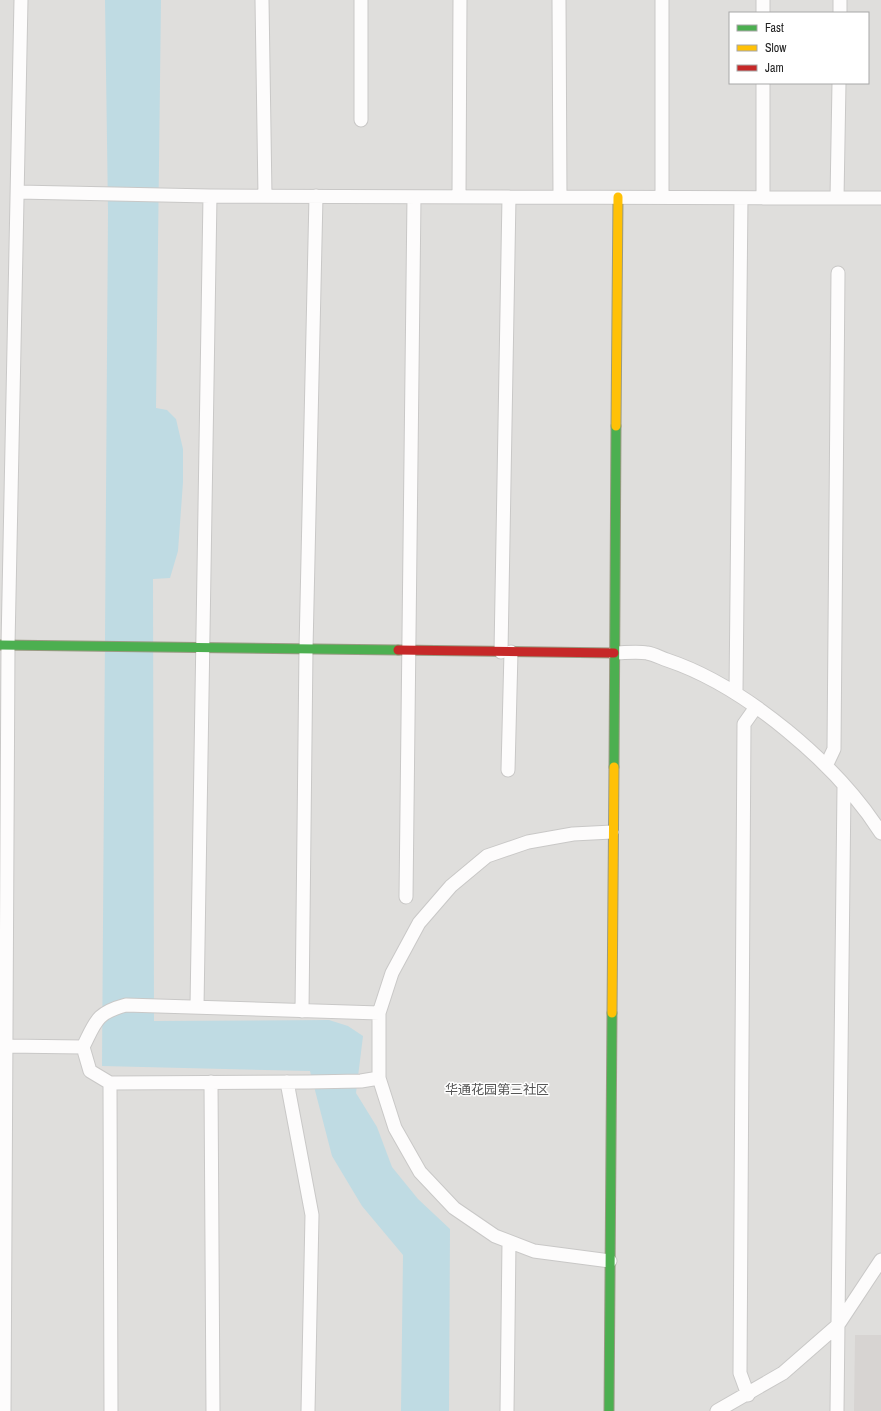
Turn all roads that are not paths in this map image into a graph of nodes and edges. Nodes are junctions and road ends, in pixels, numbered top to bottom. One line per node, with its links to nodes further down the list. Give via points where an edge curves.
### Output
1 (21, 0): 14 (lane)
2 (262, 0): 16 (lane)
3 (361, 0): 13 (lane)
4 (460, 0): 18 (lane)
5 (559, 0): 21 (lane)
6 (662, 0): 23 (lane)
7 (763, 0): 9 (lane)
8 (840, 0): 10 (lane)
9 (763, 12)
10 (840, 12)
11 (763, 84): 25 (lane)
12 (839, 84): 26 (lane)
13 (361, 120)
14 (18, 192): 15 (lane); 29 (lane)
15 (210, 196): 16 (lane); 30 (lane)
16 (265, 196): 17 (lane)
17 (316, 196): 19 (lane); 31 (lane)
18 (459, 196): 19 (lane); 20 (lane)
19 (414, 197): 32 (lane)
20 (509, 197): 21 (lane); 33 (lane)
21 (560, 197): 22 (lane)
22 (618, 197): 23 (lane); 34 (street)
23 (662, 197): 24 (lane)
24 (741, 198): 25 (lane); 35 (lane)
25 (763, 198): 26 (lane)
26 (838, 198): 27 (lane)
27 (881, 198)
28 (838, 273): 37 (lane, via 834,749)
29 (4, 645): 30 (street); 46 (lane)
30 (202, 648): 31 (street); 43 (lane)
31 (306, 649): 32 (street); 44 (lane)
32 (408, 651): 33 (street); 42 (lane)
33 (506, 652): 34 (street); 38 (lane)
34 (614, 653): 35 (lane, via 647,653 692,668); 40 (street)
35 (736, 692): 36 (lane)
36 (756, 707): 37 (lane); 56 (lane, via 744,724 740,1373)
37 (826, 766): 39 (lane)
38 (508, 770)
39 (844, 787): 41 (lane, via 872,818); 55 (lane)
40 (612, 832): 45 (lane, via 573,834 528,842 487,856 451,886 419,923 392,973); 54 (street)
41 (881, 833)
42 (406, 897)
43 (196, 1008): 44 (lane); 47 (lane, via 126,1005 109,1009 97,1018)
44 (302, 1011): 45 (lane)
45 (379, 1013): 48 (lane)
46 (6, 1046): 47 (lane); 58 (lane)
47 (83, 1047): 51 (lane, via 90,1071)
48 (379, 1078): 50 (lane, via 361,1081); 52 (lane, via 395,1128 420,1172 454,1208 495,1236)
49 (212, 1082): 50 (lane); 51 (lane); 60 (lane)
50 (287, 1082): 61 (lane, via 312,1215)
51 (110, 1083): 59 (lane)
52 (509, 1242): 54 (lane, via 534,1251); 62 (lane)
53 (881, 1260): 55 (lane)
54 (610, 1261): 63 (street)
55 (838, 1325): 56 (lane, via 783,1373); 65 (lane)
56 (748, 1394): 57 (lane)
57 (731, 1408): 64 (lane)
58 (4, 1411)
59 (111, 1411)
60 (213, 1411)
61 (308, 1411)
62 (507, 1411)
63 (609, 1411)
64 (717, 1411)
65 (837, 1411)

